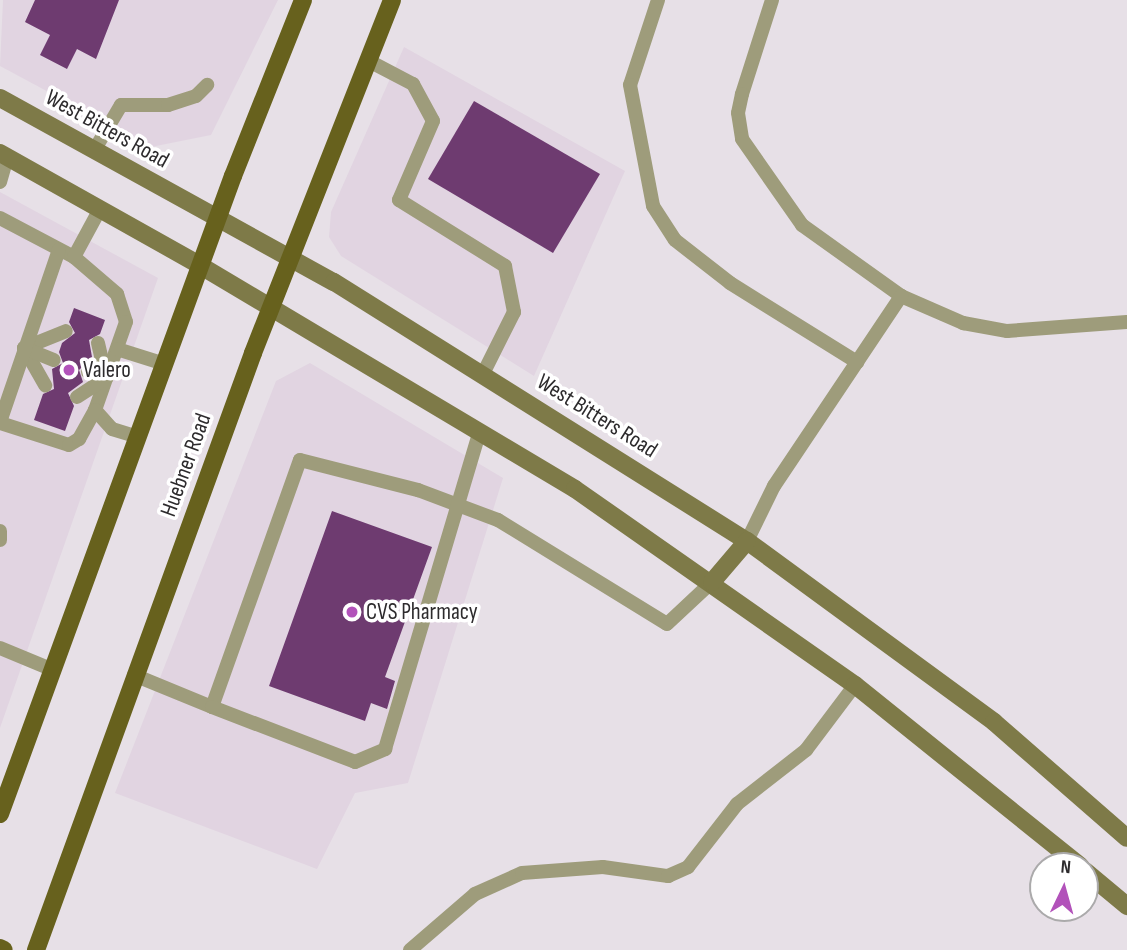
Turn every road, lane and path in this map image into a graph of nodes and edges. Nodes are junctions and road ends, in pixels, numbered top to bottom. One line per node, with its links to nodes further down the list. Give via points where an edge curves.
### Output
1 (303, 0): 13 (main road)
2 (392, 0): 5 (main road, Huebner Road)
3 (658, 0): 26 (lane, via 630,85 653,206 675,240 730,283)
4 (772, 0): 18 (lane, via 742,94 741,139 802,225)
5 (367, 60): 16 (main road, Huebner Road); 29 (lane, via 413,84 433,121 399,200 505,266 514,312)
6 (207, 85): 8 (lane, via 196,96 168,105 121,105)
7 (0, 98): 8 (main road, West Bitters Road)
8 (95, 149): 13 (main road, West Bitters Road)
9 (4, 155): 10 (lane); 11 (main road)
10 (0, 182)
11 (100, 209): 15 (lane); 17 (main road)
12 (0, 218): 14 (lane)
13 (218, 218): 16 (main road, West Bitters Road); 17 (main road)
14 (59, 250): 15 (lane); 23 (lane)
15 (74, 257): 24 (lane, via 117,295 126,322)
16 (290, 257): 19 (main road, Huebner Road); 29 (main road, West Bitters Road)
17 (201, 265): 19 (main road); 27 (main road)
18 (901, 296): 20 (lane, via 963,323 1007,331); 26 (lane)
19 (271, 307): 35 (main road); 44 (main road, Huebner Road)
20 (1127, 322)
21 (66, 331): 23 (lane)
22 (98, 343): 30 (lane)
23 (24, 348): 25 (lane); 31 (lane); 34 (lane)
24 (117, 349): 27 (lane); 30 (lane)
25 (54, 360)
26 (857, 362): 40 (lane, via 774,486)
27 (165, 364): 36 (main road)
28 (88, 372): 30 (lane)
29 (483, 374): 40 (main road, West Bitters Road)
30 (106, 378): 32 (lane); 33 (lane)
31 (45, 385)
32 (77, 397)
33 (95, 410): 34 (lane, via 79,439 69,445); 36 (lane, via 112,429)
34 (0, 422)
35 (480, 431): 37 (lane); 41 (main road)
36 (138, 437): 43 (main road)
37 (455, 504): 41 (lane, via 498,520 667,624); 46 (lane, via 300,460); 46 (lane, via 385,750 355,762)
38 (0, 531): 39 (lane)
39 (0, 540)
40 (747, 541): 41 (main road); 48 (main road, West Bitters Road, via 994,722)
41 (712, 582): 45 (main road)
42 (0, 648): 43 (lane)
43 (53, 670): 47 (main road)
44 (134, 675): 46 (lane); 52 (main road, Huebner Road)
45 (855, 684): 49 (main road); 53 (lane, via 806,751 737,804 688,867 668,876 603,867 522,873 475,894)
46 (212, 707)
47 (0, 814)
48 (1127, 838)
49 (1063, 852)
50 (1099, 883): 51 (main road)
51 (1127, 906)
52 (36, 950)
53 (410, 950)

